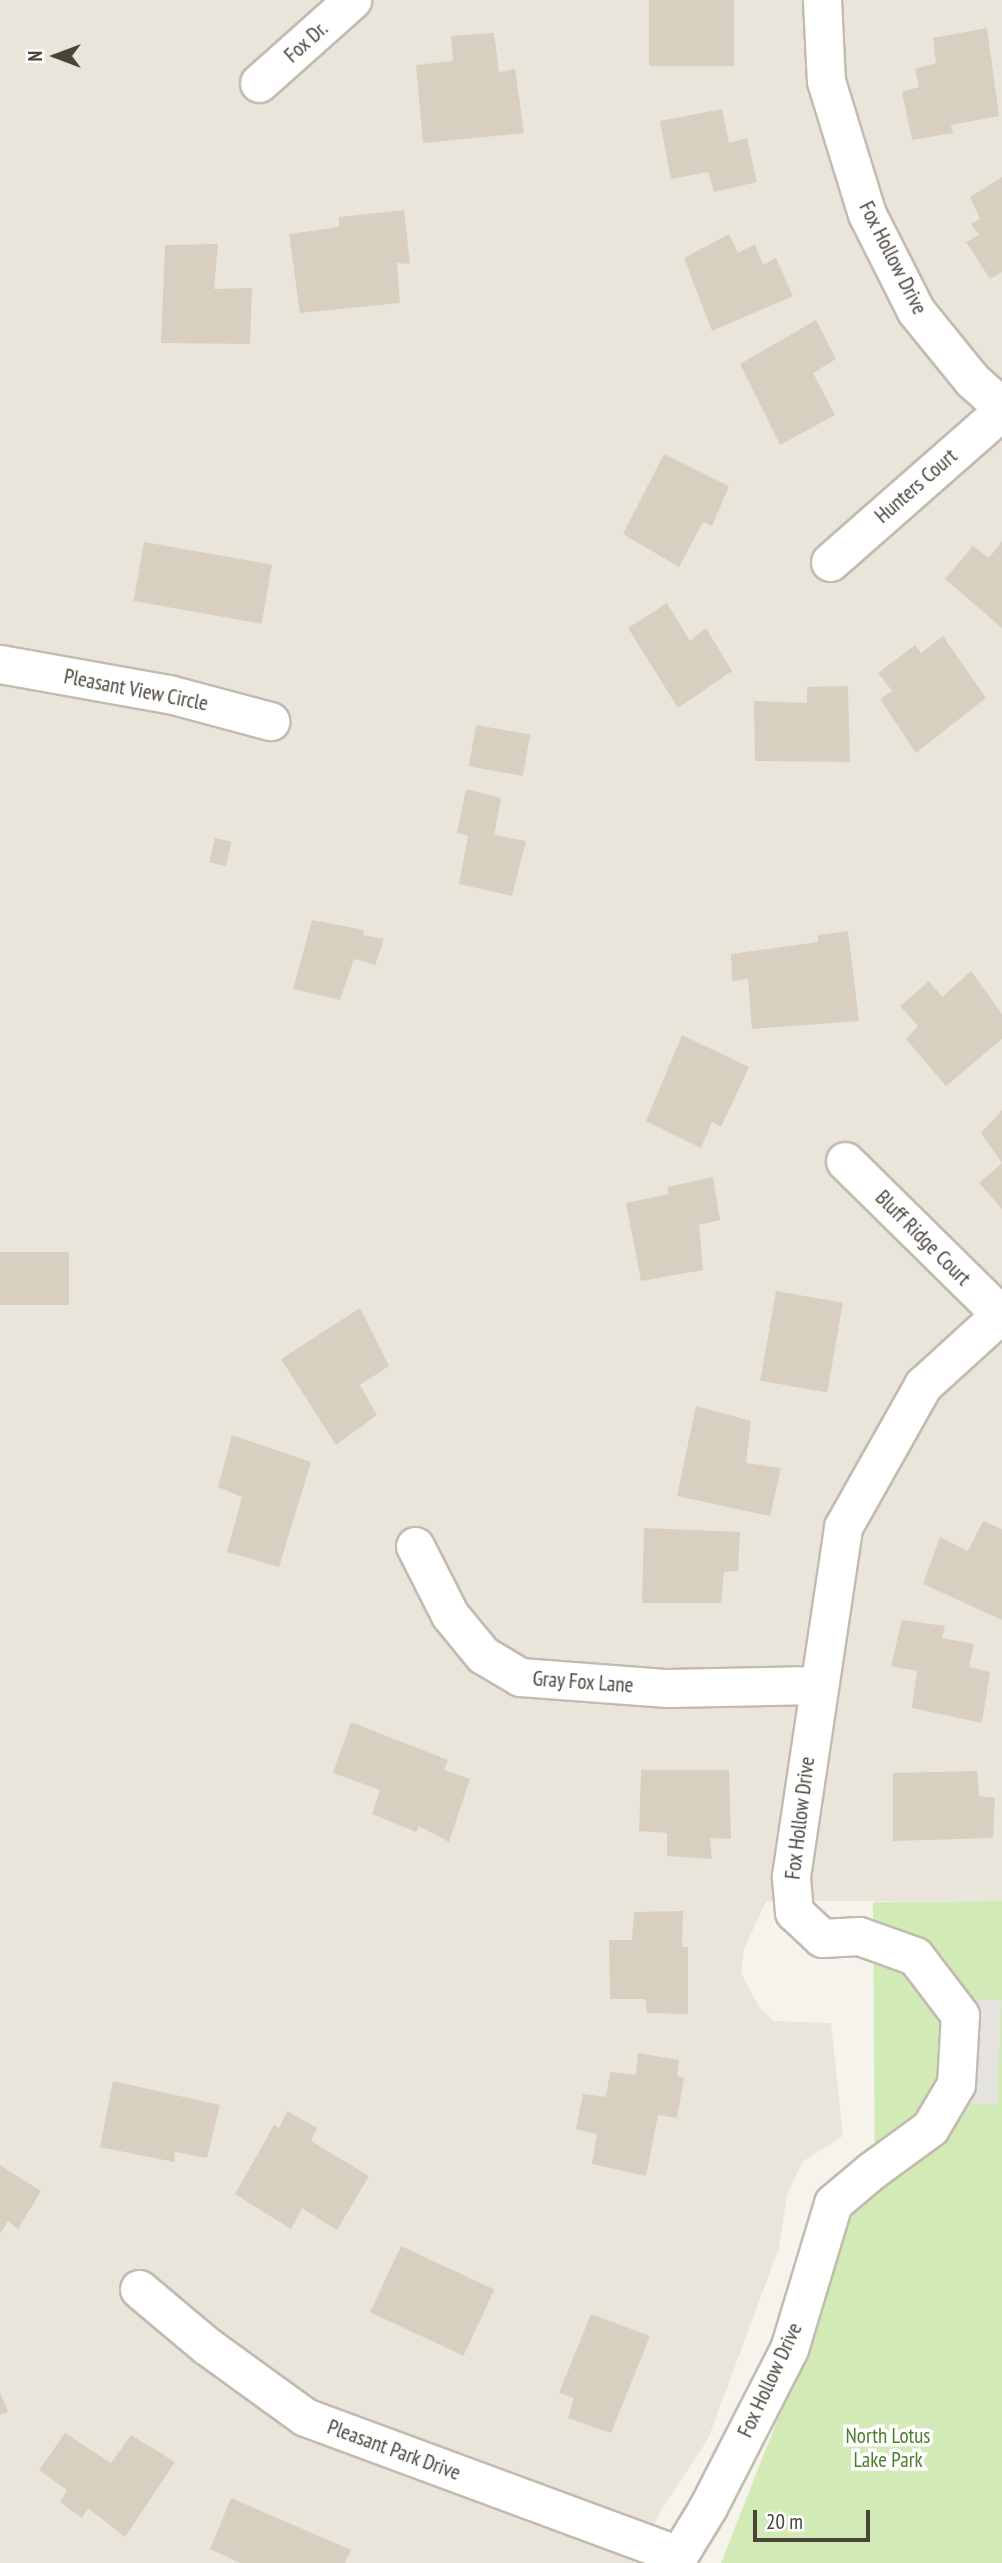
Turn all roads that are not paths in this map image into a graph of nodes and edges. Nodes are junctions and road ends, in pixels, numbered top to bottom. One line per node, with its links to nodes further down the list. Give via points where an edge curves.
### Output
1 (352, 0): 3 (street, Fox Dr.)
2 (822, 0): 4 (street, Fox Hollow Drive, via 826,81 867,214 916,311)
3 (259, 83)
4 (1002, 409): 5 (street, Hunters Court)
5 (830, 562)
6 (0, 664): 7 (street, Pleasant View Circle, via 169,694)
7 (270, 721)
8 (845, 1161): 9 (street, Bluff Ridge Court)
9 (1002, 1314): 11 (street, Fox Hollow Drive, via 923,1385 843,1527)
10 (415, 1546): 11 (street, Gray Fox Lane, via 450,1615 482,1655 520,1677 668,1688)
11 (818, 1685): 13 (street, Fox Hollow Drive, via 791,1876 794,1912 822,1938 859,1936 915,1956 960,2015 956,2084 930,2128 834,2203 789,2349)
12 (139, 2288): 13 (street, Pleasant Park Drive, via 207,2346 305,2417)
13 (677, 2559)

